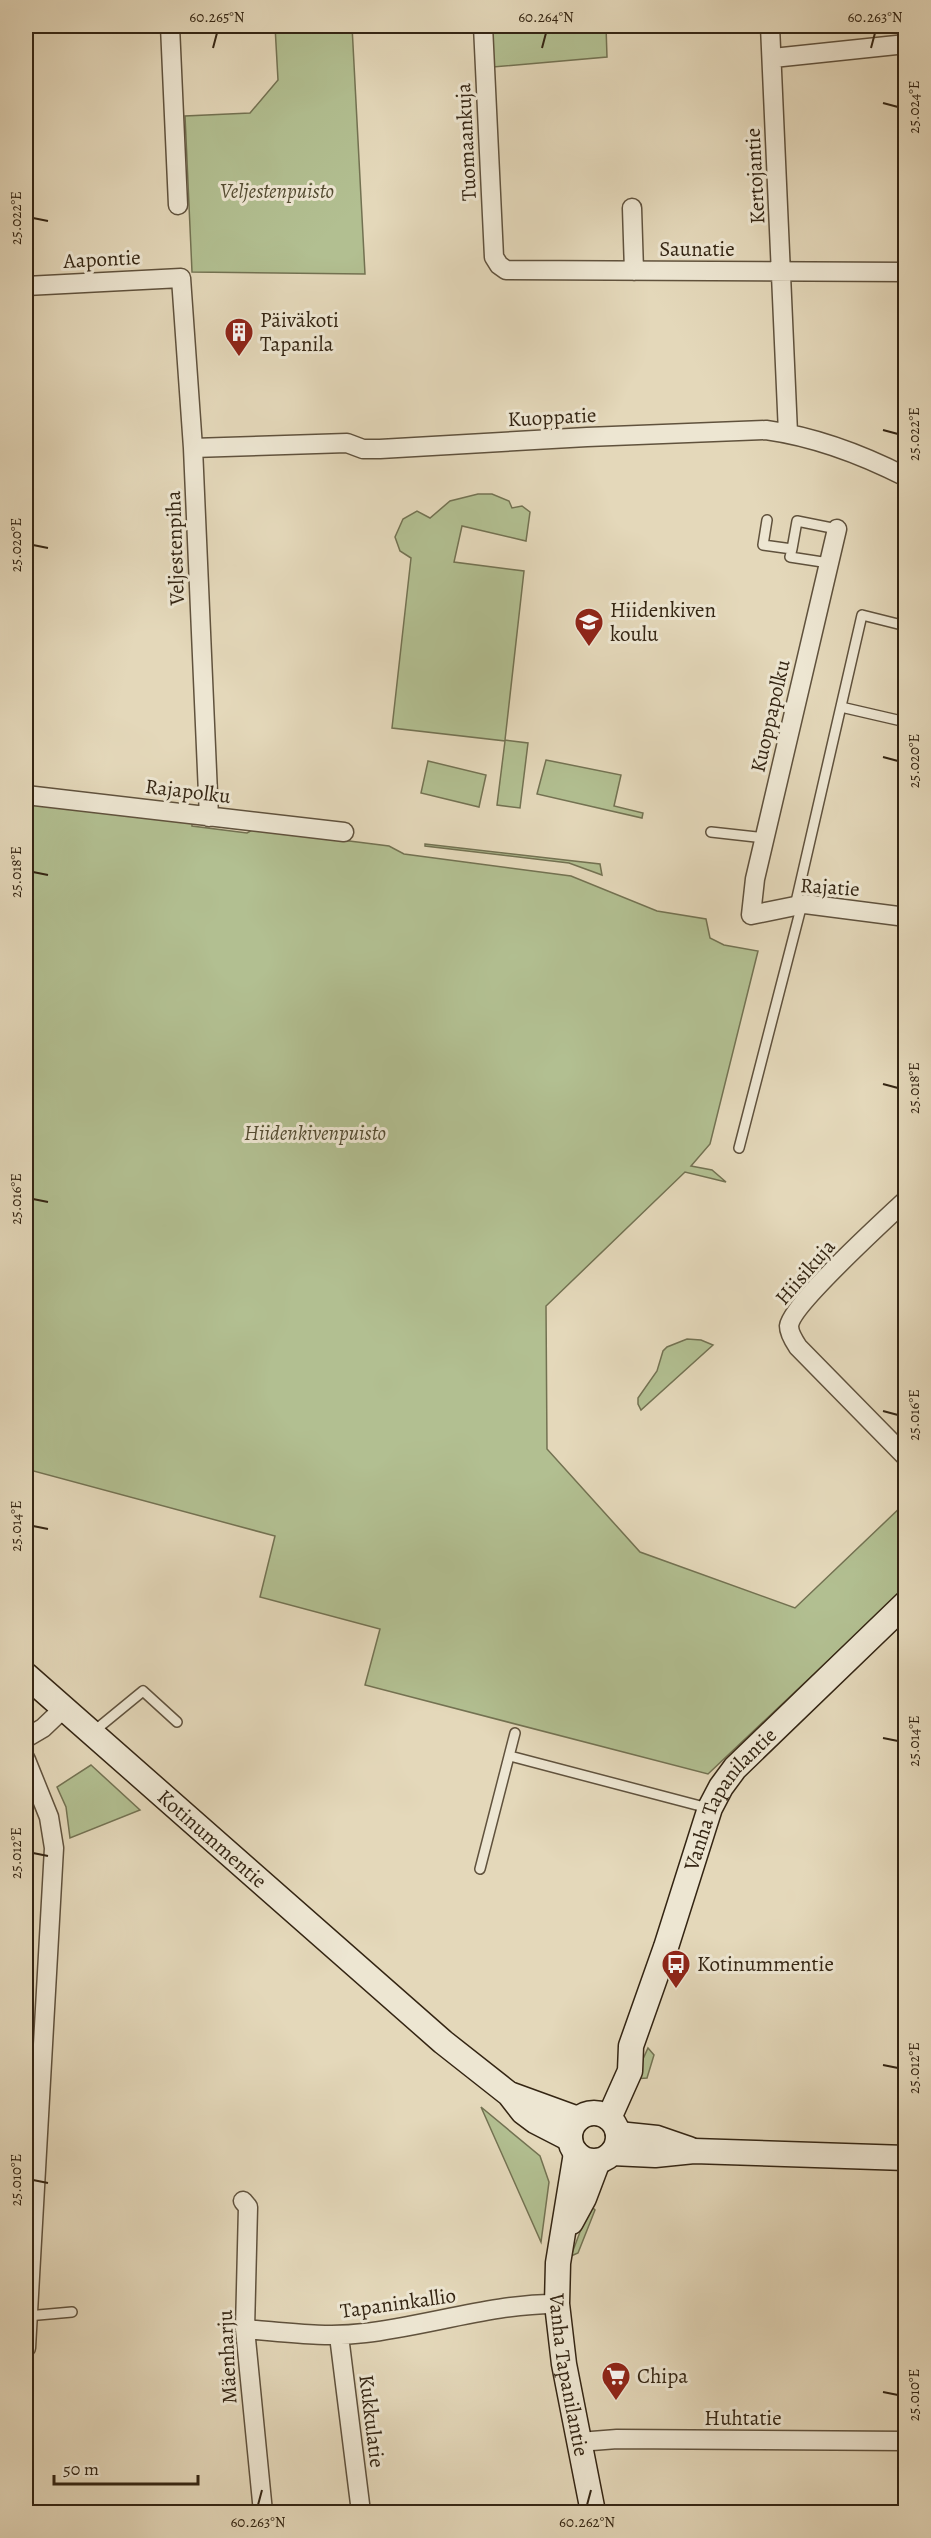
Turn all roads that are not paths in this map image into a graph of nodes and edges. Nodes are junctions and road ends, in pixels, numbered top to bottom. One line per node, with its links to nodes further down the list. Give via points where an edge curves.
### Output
1 (170, 26): 6 (street)
2 (483, 26): 8 (street, Tuomaankuja)
3 (770, 26): 5 (street, Kertojantie)
4 (906, 44): 5 (street)
5 (773, 58): 10 (street, Kertojantie)
6 (178, 205)
7 (632, 208): 9 (street)
8 (494, 257): 9 (street, Saunatie, via 506,270)
9 (634, 271): 10 (street, Saunatie)
10 (782, 272): 11 (street, Saunatie); 14 (street, Kertojantie)
11 (906, 273)
12 (181, 278): 13 (street, Aapontie); 15 (street, Veljestenpiha)
13 (26, 286)
14 (788, 433): 15 (street, Kuoppatie, via 766,430 636,435 380,449 363,449 347,443); 16 (street, Kuoppatie, via 836,446)
15 (193, 448): 25 (street, Veljestenpiha)
16 (906, 477)
17 (767, 520): 19 (lane, via 762,545)
18 (837, 529): 19 (lane, via 797,521); 20 (street, Kuoppapolku)
19 (792, 549): 20 (lane, via 790,557)
20 (829, 563): 28 (street, Kuoppapolku)
21 (906, 626): 22 (lane, via 862,615)
22 (841, 707): 23 (lane); 29 (lane)
23 (906, 722)
24 (26, 795): 25 (street, Rajapolku)
25 (209, 817): 26 (street, Rajapolku)
26 (344, 832)
27 (711, 832): 28 (lane)
28 (765, 838): 30 (street, Kuoppapolku, via 752,890)
29 (799, 905): 30 (street, Rajatie); 31 (street, Rajatie); 32 (lane)
30 (751, 915)
31 (906, 917)
32 (739, 1148)
33 (906, 1200): 34 (street, Hiisikuja, via 828,1276 794,1313 789,1325 798,1347)
34 (906, 1457)
35 (906, 1603): 44 (main road, Vanha Tapanilantie, via 735,1768)
36 (26, 1675): 37 (main road, Kotinummentie)
37 (63, 1709): 39 (main road, Kotinummentie); 41 (street)
38 (177, 1722): 39 (lane, via 143,1691)
39 (91, 1733): 46 (main road, Kotinummentie, via 443,2042 508,2094)
40 (515, 1733): 42 (lane)
41 (26, 1738)
42 (510, 1756): 44 (lane); 45 (lane)
43 (26, 1760): 49 (street, via 49,1817 54,1848)
44 (710, 1808): 46 (main road, Vanha Tapanilantie, via 631,2046 630,2071)
45 (480, 1869)
46 (594, 2136): 47 (main road, Kotinummentie, via 655,2155 694,2151); 50 (main road, Vanha Tapanilantie, via 564,2235 558,2264)
47 (906, 2158)
48 (243, 2201): 53 (street, Mäenharju, via 248,2207)
49 (29, 2227): 52 (street)
50 (557, 2304): 54 (street, Tapaninkallio); 57 (main road, Vanha Tapanilantie)
51 (72, 2312): 52 (lane)
52 (27, 2316): 55 (street)
53 (245, 2329): 54 (street, Tapaninkallio); 58 (street, Mäenharju)
54 (339, 2336): 59 (street, Kukkulatie)
55 (26, 2348)
56 (906, 2441): 57 (street, Huhtatie)
57 (579, 2442): 60 (main road, Vanha Tapanilantie)
58 (263, 2512)
59 (361, 2512)
60 (593, 2512)

